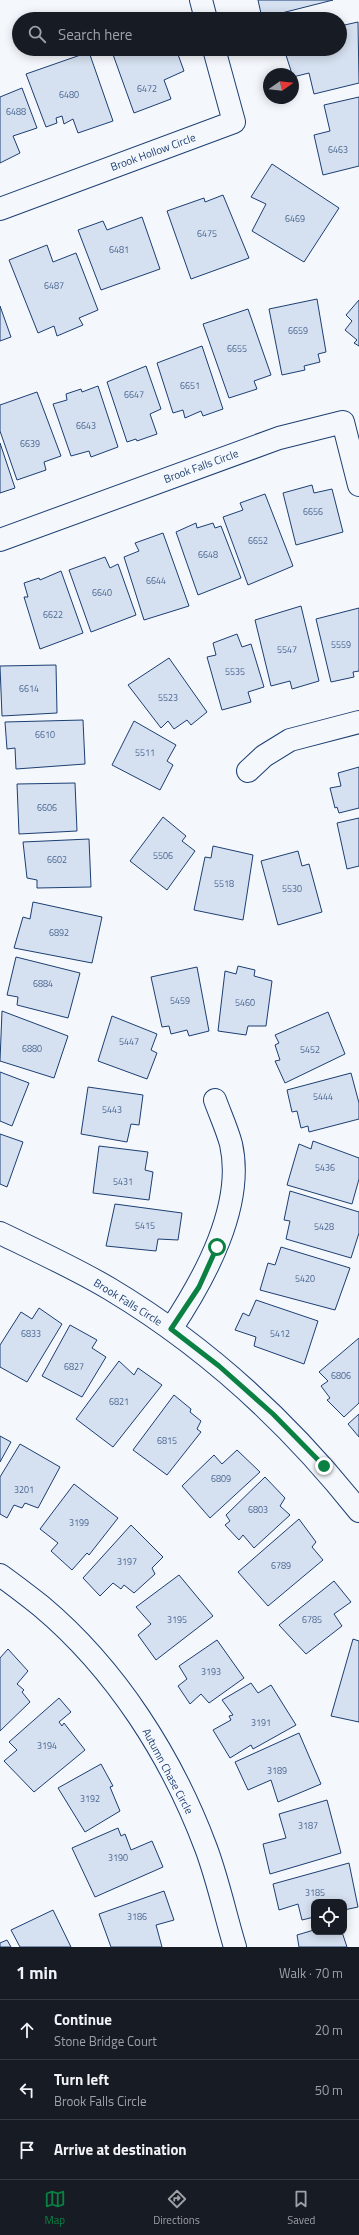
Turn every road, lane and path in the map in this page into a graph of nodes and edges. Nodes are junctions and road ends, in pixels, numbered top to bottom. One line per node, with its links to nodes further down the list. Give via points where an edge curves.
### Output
1 (201, 0): 2 (street)
2 (204, 12)
3 (216, 56): 4 (street, Brook Hollow Circle, via 234,122)
4 (0, 209)
5 (359, 485): 6 (street, Brook Falls Circle, via 343,422 279,438)
6 (0, 540)
7 (359, 722): 8 (street, via 290,740 264,756)
8 (248, 771)
9 (215, 1100): 11 (street, via 231,1144 233,1174 230,1201 217,1247 199,1287)
10 (0, 1233): 11 (street, Brook Falls Circle, via 110,1289)
11 (171, 1329): 12 (street, Brook Falls Circle, via 219,1366 273,1414 324,1466)
12 (359, 1511)
13 (0, 1575): 14 (street, Autumn Chase Circle, via 42,1607 84,1648 122,1694 154,1740 184,1795 206,1849)
14 (235, 1947)

